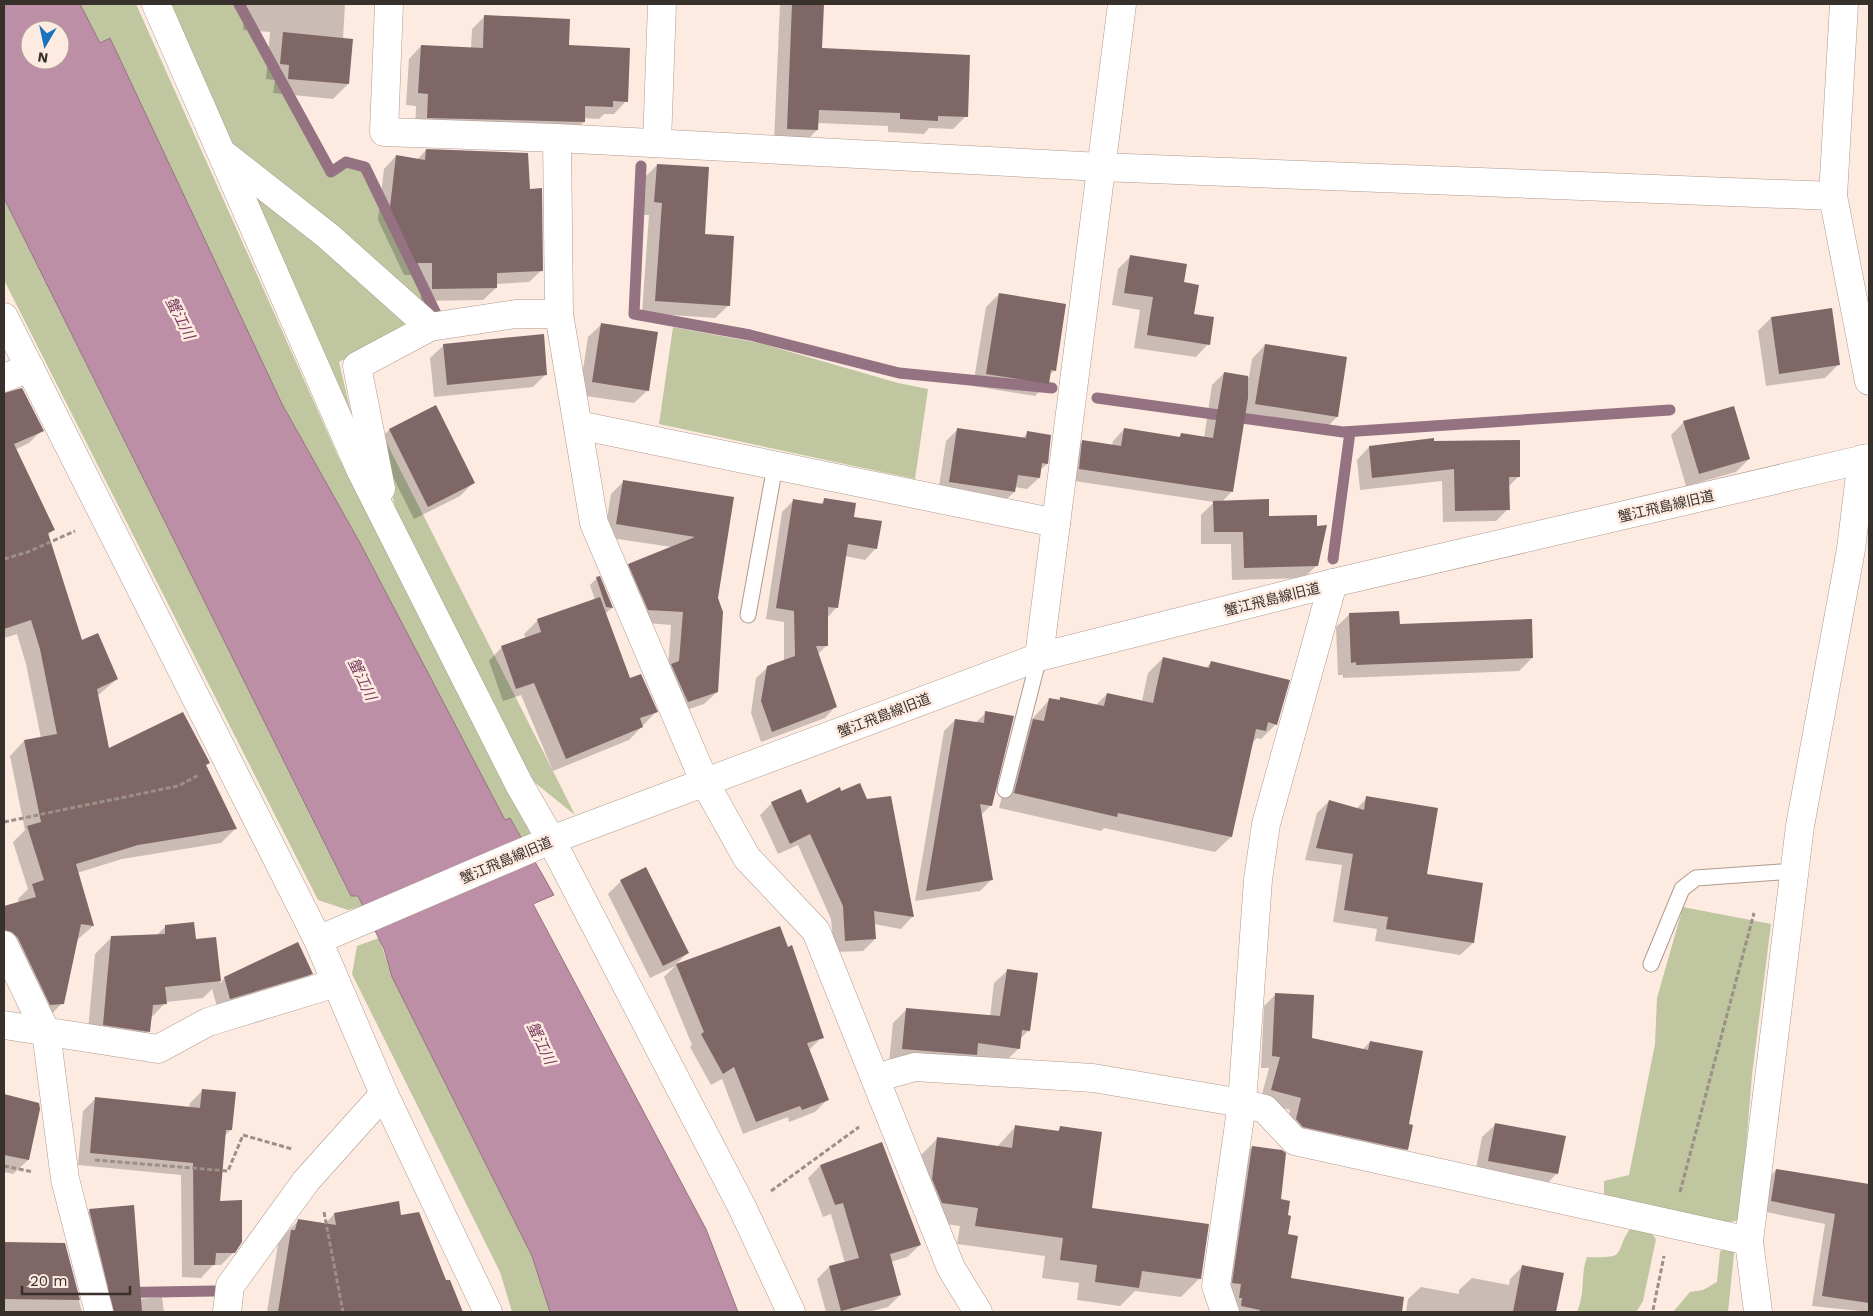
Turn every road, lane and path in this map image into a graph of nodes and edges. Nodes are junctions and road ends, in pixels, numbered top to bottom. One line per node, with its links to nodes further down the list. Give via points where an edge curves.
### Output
1 (156, 4): 8 (street)
2 (389, 4): 6 (street, via 384,132)
3 (662, 4): 7 (street)
4 (1122, 4): 9 (street)
5 (1844, 4): 10 (street)
6 (557, 138): 7 (street); 11 (street)
7 (657, 144): 9 (street)
8 (219, 151): 13 (street, via 328,236); 21 (street, via 361,471)
9 (1101, 167): 10 (street); 22 (street)
10 (1833, 196): 16 (street)
11 (559, 314): 13 (street, via 516,314); 17 (street)
12 (4, 317): 14 (street)
13 (430, 327): 21 (street, via 357,366)
14 (30, 368): 15 (street); 20 (street)
15 (4, 378)
16 (1869, 381)
17 (578, 425): 19 (street); 28 (street, via 594,523)
18 (1866, 459): 24 (street, 蟹江飛島線旧道); 32 (street, via 1800,826)
19 (775, 466): 22 (street); 25 (lane)
20 (105, 518): 23 (path); 27 (street)
21 (388, 522): 31 (street)
22 (1056, 523): 26 (street)
23 (4, 560)
24 (1334, 583): 26 (street, 蟹江飛島線旧道); 42 (street, via 1266,824 1258,880)
25 (748, 615)
26 (1039, 657): 28 (street, 蟹江飛島線旧道); 29 (lane)
27 (227, 761): 30 (path, via 178,786); 34 (street)
28 (705, 783): 31 (street, 蟹江飛島線旧道); 40 (street, via 747,858 816,931)
29 (1005, 790)
30 (4, 822)
31 (546, 843): 34 (street, 蟹江飛島線旧道); 55 (street, via 742,1207)
32 (1795, 871): 33 (lane); 49 (street)
33 (1765, 874): 36 (lane, via 1696,878 1682,889); 48 (path)
34 (318, 940): 37 (street)
35 (4, 945): 39 (street)
36 (1651, 964)
37 (336, 983): 39 (street, via 208,1022 158,1049); 41 (street)
38 (4, 1025): 39 (street)
39 (46, 1032): 45 (street)
40 (875, 1078): 42 (street, via 915,1067 1084,1077); 43 (street)
41 (384, 1094): 46 (street); 54 (street)
42 (1242, 1103): 48 (street, via 1265,1109 1295,1141); 57 (street, via 1216,1286)
43 (886, 1107): 47 (path); 56 (street, via 951,1268)
44 (301, 1151): 45 (path, via 243,1135 228,1172)
45 (62, 1157): 51 (street)
46 (306, 1182): 52 (street, via 230,1286); 53 (path, via 322,1201)
47 (774, 1189)
48 (1671, 1224): 49 (street); 50 (path)
49 (1749, 1241): 58 (street)
50 (1653, 1310)
51 (99, 1312)
52 (226, 1312)
53 (343, 1312)
54 (488, 1312)
55 (791, 1312)
56 (978, 1312)
57 (1225, 1312)
58 (1758, 1312)

